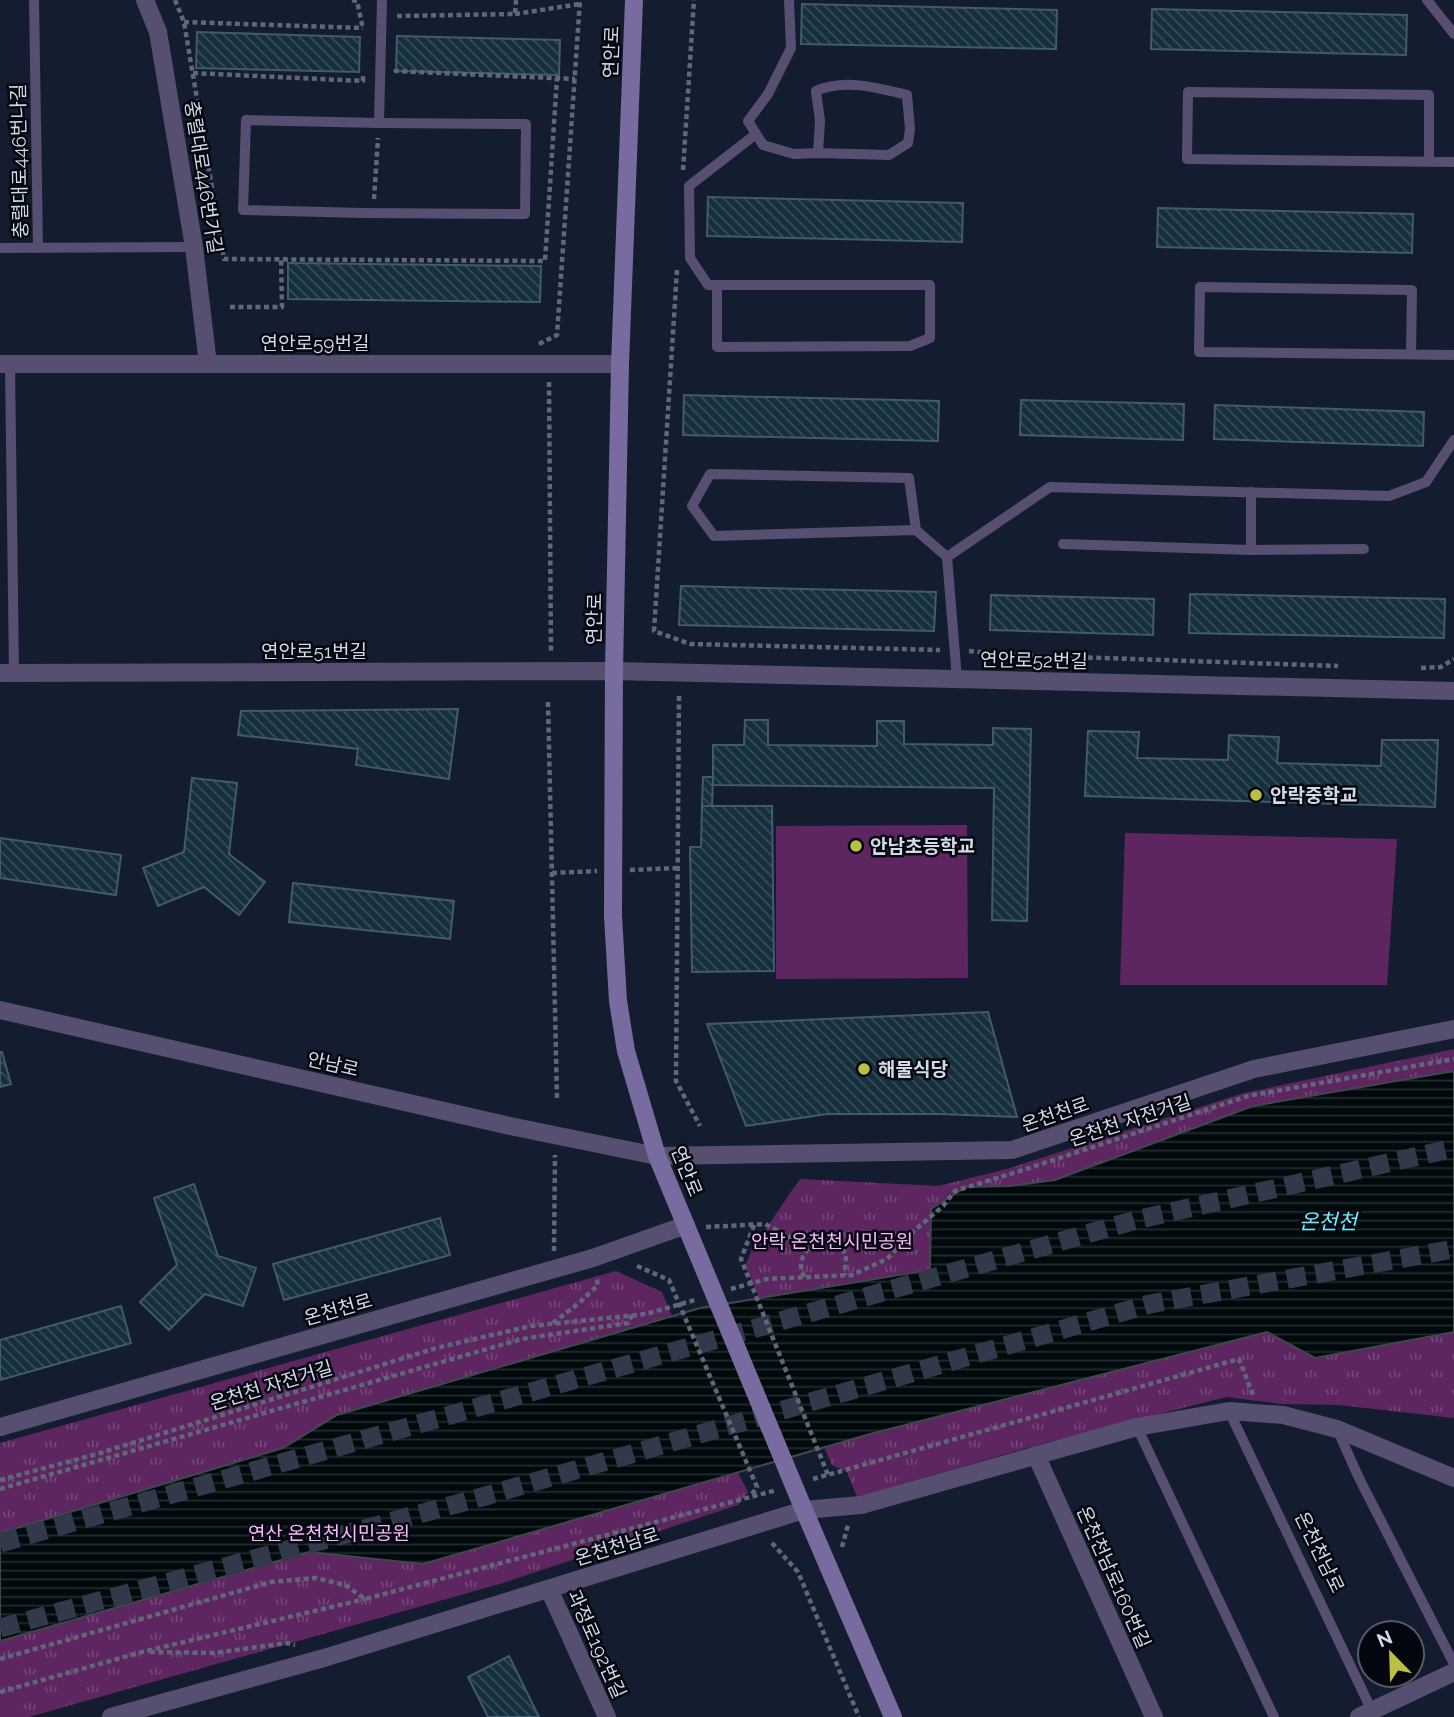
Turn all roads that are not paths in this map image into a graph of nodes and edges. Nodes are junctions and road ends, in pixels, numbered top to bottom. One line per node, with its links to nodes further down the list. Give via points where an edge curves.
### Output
1 (34, 0): 15 (lane, 충렬대로446번나길)
2 (145, 0): 13 (street, 충렬대로446번가길, via 158,32)
3 (382, 0): 8 (lane)
4 (635, 0): 21 (main road, 연안로)
5 (789, 0): 9 (lane, via 791,48 768,94 748,121)
6 (1427, 0): 7 (lane)
7 (1454, 34)
8 (379, 123): 8 (lane, via 526,124 525,214 243,210 246,120)
9 (756, 134): 10 (lane, via 763,145); 16 (lane, via 689,186 690,258 708,285)
10 (818, 153): 10 (lane, via 889,155 908,143 907,95 868,86 829,85 816,91)
11 (1429, 161): 11 (lane, via 1187,159 1188,92 1429,95); 12 (lane)
12 (1454, 162)
13 (194, 247): 15 (lane, 충렬대로446번나길); 20 (street, 충렬대로446번가길)
14 (0, 248): 15 (lane)
15 (38, 248)
16 (717, 285): 16 (lane, via 930,285 929,338 910,346 717,347)
17 (1411, 354): 17 (lane, via 1199,352 1200,288 1412,290); 18 (lane)
18 (1454, 355)
19 (5, 364): 20 (street, 연안로59번길); 24 (lane, 연안로59번길)
20 (208, 364): 21 (street, 연안로59번길)
21 (620, 364): 30 (main road, 연안로)
22 (1454, 440): 23 (lane, via 1426,482 1389,496)
23 (1251, 492): 28 (lane); 29 (lane, via 1050,487)
24 (12, 528): 31 (lane, 연안로51번길)
25 (916, 530): 25 (lane, via 714,536 692,506 710,474 909,478); 29 (lane)
26 (1063, 544): 28 (lane)
27 (1364, 549): 28 (lane)
28 (1251, 551)
29 (947, 557): 32 (lane)
30 (614, 671): 31 (street, 연안로51번길); 32 (street, 연안로52번길); 36 (main road, 연안로, via 613,916 618,1001 626,1051)
31 (7, 673)
32 (957, 679): 33 (street, 연안로52번길)
33 (1454, 691)
34 (0, 1010): 36 (street, 안남로)
35 (1454, 1029): 36 (street, 온천천로, via 1254,1069 1012,1150)
36 (657, 1156): 37 (main road, 연안로)
37 (687, 1226): 39 (street, 온천천로, via 593,1258); 44 (main road, 연안로)
38 (1229, 1411): 40 (street, 온천천남로); 41 (street, 온천천남로, via 1283,1415); 48 (lane, 온천천남로)
39 (0, 1427)
40 (1137, 1427): 42 (street, 온천천남로); 53 (lane)
41 (1337, 1429): 43 (street, 온천천남로); 46 (lane)
42 (1037, 1455): 44 (street, 온천천남로, via 861,1505); 52 (street, 온천천남로160번길)
43 (1454, 1478)
44 (804, 1510): 45 (street, 온천천남로); 51 (main road)
45 (549, 1589): 49 (street, 온천천남로); 50 (street, 과정로192번길)
46 (1454, 1664)
47 (1454, 1672): 48 (street)
48 (1366, 1714)
49 (111, 1717)
50 (607, 1717)
51 (893, 1717)
52 (1154, 1717)
53 (1274, 1717)

